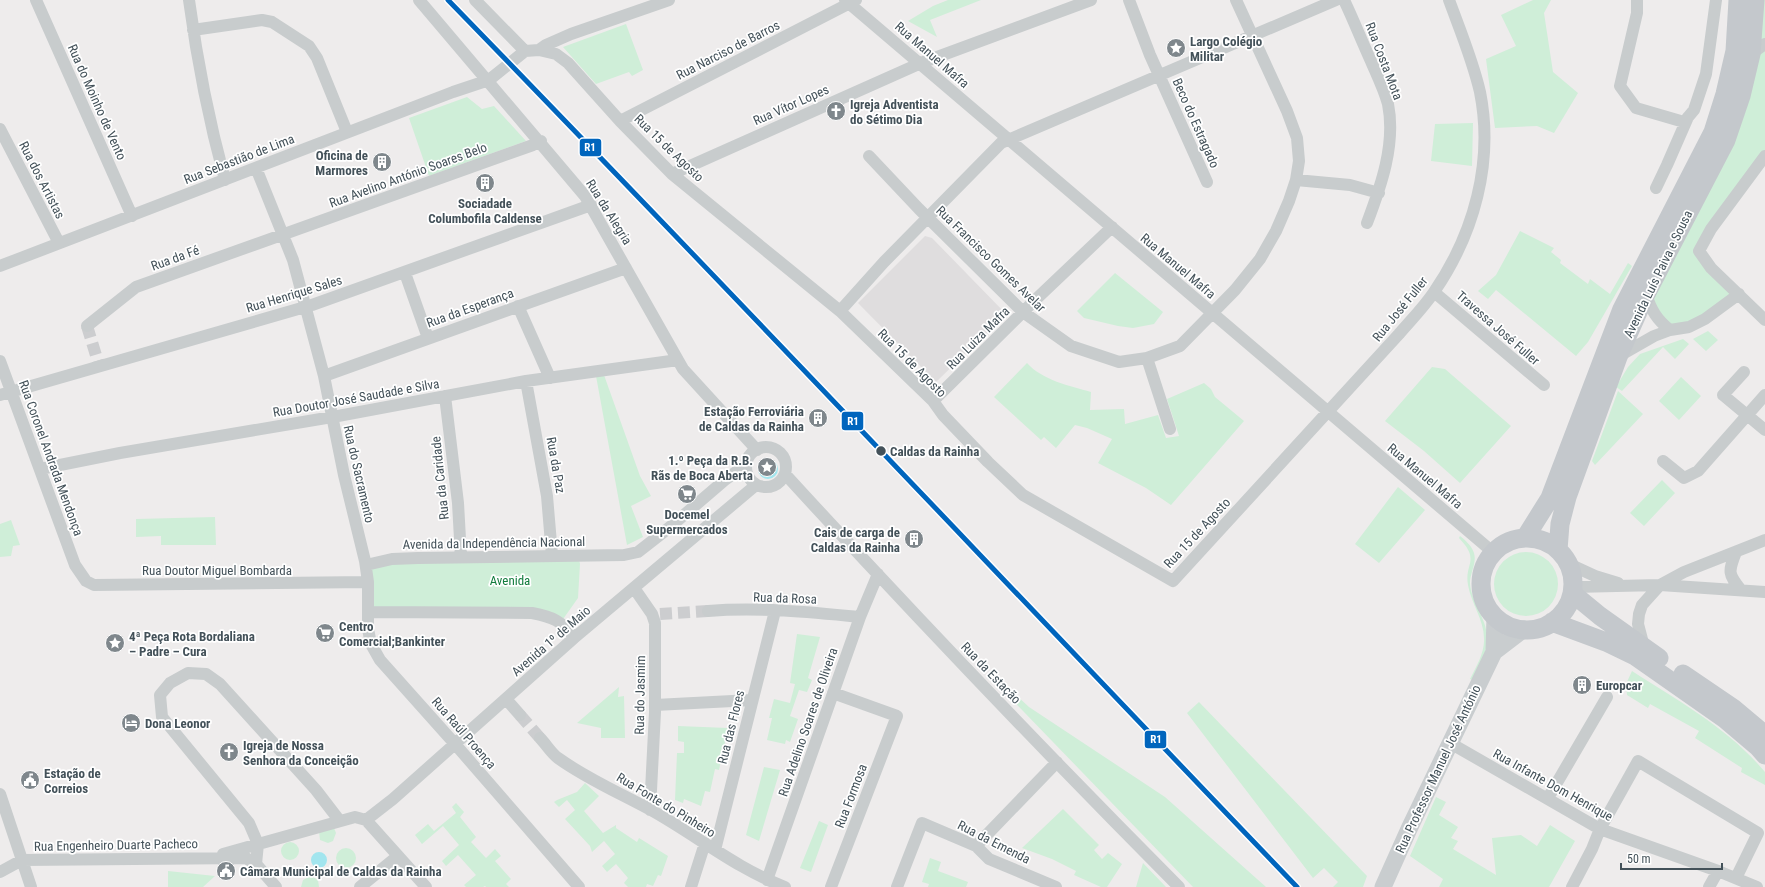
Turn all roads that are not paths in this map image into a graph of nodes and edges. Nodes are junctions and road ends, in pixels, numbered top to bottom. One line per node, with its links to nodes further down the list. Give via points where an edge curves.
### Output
1 (36, 0): 41 (street, Rua do Moinho de Vento)
2 (189, 0): 17 (street)
3 (420, 0): 24 (street, Rua da Alegria)
4 (475, 0): 21 (street)
5 (669, 0): 20 (street, via 571,34)
6 (1091, 0): 22 (street, Rua Vítor Lopes)
7 (1129, 0): 23 (street, Beco do Estragado)
8 (1236, 0): 18 (street, Rua Francisco Gomes Avelar)
9 (1336, 0): 18 (street)
10 (1344, 0): 39 (street, Rua Costa Mota, via 1388,104 1389,151)
11 (1449, 0): 50 (street, Rua José Fuller, via 1472,62 1480,93 1484,154 1479,189 1469,227)
12 (1637, 0): 25 (street, via 1637,13 1620,86 1636,108)
13 (1716, 0): 25 (street, via 1706,74 1694,110)
14 (1738, 0): 86 (main road, Avenida Luís Paiva e Sousa, via 1735,51 1725,94 1712,132 1622,309 1550,498)
15 (1755, 0): 19 (main road, Avenida Luís Paiva e Sousa)
16 (850, 1): 22 (street, Rua Manuel Mafra); 26 (street, Rua Narciso de Barros)
17 (193, 30): 28 (street, via 262,20 284,29 308,46 317,58); 35 (street)
18 (1252, 36): 23 (street); 36 (street, Rua Francisco Gomes Avelar, via 1297,138 1299,161)
19 (1758, 49): 51 (main road, Avenida Luís Paiva e Sousa, via 1726,140)
20 (539, 50): 21 (street, Rua 15 de Agosto); 26 (street, Rua 15 de Agosto, via 556,54 568,63)
21 (525, 51): 24 (street)
22 (921, 63): 29 (street, Rua Manuel Mafra); 34 (street, Rua Vítor Lopes)
23 (1160, 75): 29 (street); 37 (street, Beco do Estragado)
24 (489, 80): 28 (street, Rua Sebastião de Lima); 30 (street, Rua da Alegria)
25 (1686, 120): 38 (street)
26 (620, 121): 34 (street, Rua 15 de Agosto)
27 (0, 129): 46 (street, Rua dos Artistas)
28 (347, 132): 33 (street, Rua Sebastião de Lima)
29 (1008, 140): 42 (street, via 988,155); 44 (street, Rua Manuel Mafra)
30 (541, 141): 40 (street, Rua da Alegria); 45 (street, Rua Avelino António Soares Belo)
31 (869, 156): 42 (street, Rua Francisco Gomes Avelar)
32 (1765, 156): 52 (street, via 1711,229 1699,251 1711,268)
33 (256, 168): 35 (street, Rua Sebastião de Lima); 45 (street, Rua do Sacramento)
34 (672, 174): 55 (street, Rua 15 de Agosto)
35 (225, 180): 41 (street, Rua Sebastião de Lima)
36 (1296, 180): 39 (street, via 1350,186); 57 (street, Rua Francisco Gomes Avelar, via 1276,231 1260,259)
37 (1207, 182)
38 (1656, 188)
39 (1379, 193): 43 (street, Rua Costa Mota)
40 (591, 205): 48 (street, Rua da Alegria); 49 (street, Rua Henrique Sales)
41 (132, 216): 46 (street, Rua Sebastião de Lima)
42 (928, 218): 55 (street); 56 (street, Rua Francisco Gomes Avelar)
43 (1367, 223)
44 (1112, 227): 56 (street, Rua Luiza Mafra); 57 (street, Rua Manuel Mafra)
45 (284, 235): 53 (street, Rua do Sacramento); 59 (street, Rua da Fé, via 136,287)
46 (59, 243): 47 (street, Rua Sebastião de Lima)
47 (0, 266)
48 (626, 268): 54 (street, Rua da Esperança); 64 (street, Rua da Alegria)
49 (405, 273): 53 (street, Rua Henrique Sales); 61 (street)
50 (1434, 292): 70 (street, Travessa José Fuller); 75 (street, Rua José Fuller)
51 (1646, 294): 60 (street, via 1650,308 1660,323); 62 (main road, Avenida Luís Paiva e Sousa)
52 (1739, 294): 58 (street); 60 (street, via 1705,319 1689,327)
53 (306, 306): 67 (street, Rua do Sacramento); 71 (street, Rua Henrique Sales)
54 (518, 306): 61 (street, Rua da Esperança); 68 (street)
55 (840, 311): 74 (street, Rua 15 de Agosto)
56 (1023, 312): 63 (street, Rua Francisco Gomes Avelar, via 1070,346 1119,362); 74 (street, Rua Luiza Mafra)
57 (1212, 313): 63 (street, Rua Francisco Gomes Avelar, via 1180,346); 75 (street, Rua Manuel Mafra)
58 (1765, 320)
59 (87, 326)
60 (1670, 330): 62 (street, via 1654,336)
61 (428, 338): 67 (street, Rua da Esperança)
62 (1618, 357): 92 (main road, Avenida Luís Paiva e Sousa, via 1565,502 1560,524)
63 (1148, 358): 78 (street)
64 (678, 360): 68 (street, Rua Doutor José Saudade e Silva); 80 (street, Rua da Alegria)
65 (0, 361): 71 (street, Rua Coronel Andrada Mendonça)
66 (1744, 372): 76 (street, via 1723,395)
67 (324, 376): 77 (street, Rua do Sacramento)
68 (550, 378): 69 (street, Rua Doutor José Saudade e Silva)
69 (526, 381): 73 (street, Rua Doutor José Saudade e Silva); 90 (street, Rua da Paz, via 547,496)
70 (1544, 385)
71 (6, 393): 83 (street, Rua Coronel Andrada Mendonça)
72 (1765, 395): 76 (street)
73 (445, 396): 77 (street, Rua Doutor José Saudade e Silva); 91 (street, Rua da Caridade, via 458,503)
74 (933, 401): 75 (street, Rua 15 de Agosto, via 988,462 1023,494 1173,581)
75 (1328, 413): 89 (street, Rua Manuel Mafra)
76 (1746, 416): 79 (street); 81 (street, via 1698,471 1684,478)
77 (332, 417): 83 (street, Rua Doutor José Saudade e Silva, via 128,451); 94 (street, Rua do Sacramento)
78 (1170, 429)
79 (1765, 430)
80 (757, 450): 82 (street, via 752,453); 84 (street, via 768,447 779,452 786,462)
81 (1663, 461)
82 (746, 465): 85 (street, via 748,476); 90 (street, Avenida da Independência Nacional, via 638,552 624,555)
83 (40, 469): 93 (street, Rua Coronel Andrada Mendonça)
84 (785, 474): 85 (street, via 782,480 773,486 767,488); 95 (street, Rua da Estação)
85 (756, 485): 99 (street, Avenida 1º de Maio)
86 (1525, 538): 89 (main road, via 1508,542); 92 (main road, via 1546,542)
87 (1765, 540): 88 (street)
88 (1736, 552): 98 (street, via 1684,572); 101 (street, via 1730,566 1731,577)
89 (1494, 553): 106 (main road, via 1484,568 1481,585 1485,602)
90 (552, 555): 91 (street, Avenida da Independência Nacional)
91 (461, 556): 94 (street, Avenida da Independência Nacional, via 392,559)
92 (1564, 557): 97 (street, via 1595,576); 100 (main road, via 1572,572)
93 (75, 565): 96 (street, Rua Doutor Miguel Bombarda, via 86,581 94,585)
94 (366, 565): 96 (street, Rua do Sacramento)
95 (878, 574): 107 (street, Rua Adelino Soares de Oliveira); 124 (street, Rua da Estação)
96 (368, 582): 105 (street, Rua Raúl Proença)
97 (1625, 585): 98 (street); 100 (street)
98 (1660, 585): 101 (street); 111 (street, via 1642,605 1639,614 1638,624)
99 (634, 588): 110 (street, Avenida 1º de Maio); 117 (street, Rua do Jasmim, via 656,614)
100 (1573, 590): 108 (main road, via 1565,610); 111 (main road, via 1600,616)
101 (1741, 590): 102 (street)
102 (1765, 592)
103 (708, 611): 104 (street, Rua da Rosa)
104 (775, 611): 107 (street, Rua da Rosa); 116 (street, Rua das Flores)
105 (370, 612): 110 (street, via 532,613 549,616 561,622); 122 (street, Rua Raúl Proença, via 368,629 371,644 380,660)
106 (1495, 616): 109 (main road, via 1510,626); 112 (main road, Rua Professor Manuel José António)
107 (860, 617): 113 (street, Rua Adelino Soares de Oliveira)
108 (1552, 622): 109 (main road, via 1536,629); 123 (main road, via 1606,642 1638,658 1725,719)
109 (1524, 629): 112 (main road, Rua Professor Manuel José António)
110 (574, 638): 115 (street, Avenida 1º de Maio)
111 (1644, 647): 119 (main road, via 1734,708)
112 (1494, 652): 121 (main road, Rua Professor Manuel José António)
113 (834, 693): 142 (street, Rua Adelino Soares de Oliveira); 152 (street, Rua Formosa, via 897,716)
114 (1607, 697): 126 (street)
115 (506, 698): 118 (street); 122 (street, Avenida 1º de Maio)
116 (752, 700): 117 (street); 134 (street, Rua das Flores)
117 (655, 705): 127 (street, Rua do Jasmim)
118 (520, 715)
119 (1765, 735)
120 (540, 738): 127 (street, Rua Fonte do Pinheiro, via 557,758)
121 (1450, 743): 126 (street, Rua Infante Dom Henrique); 155 (main road, Rua Professor Manuel José António)
122 (455, 744): 128 (street, Avenida 1º de Maio, via 393,799); 149 (street, Rua Raúl Proença)
123 (1765, 755)
124 (1057, 762): 133 (street); 143 (street, Rua da Estação)
125 (0, 794): 137 (street)
126 (1548, 798): 130 (street, Rua Infante Dom Henrique)
127 (650, 810): 131 (street, Rua Fonte do Pinheiro)
128 (360, 818): 129 (street); 135 (street)
129 (339, 820): 132 (street); 132 (street, via 316,790 220,684 206,674 188,673 170,683 160,696 162,717 249,823)
130 (1600, 830): 139 (street, Rua Infante Dom Henrique); 141 (street, via 1638,761 1758,833); 156 (street)
131 (705, 843): 134 (street, Rua Fonte do Pinheiro); 150 (street)
132 (258, 844): 136 (street); 138 (street)
133 (976, 846): 153 (street, Rua da Emenda, via 922,823); 154 (street, Rua da Emenda, via 989,859)
134 (715, 850): 142 (street, Rua Fonte do Pinheiro)
135 (398, 856): 147 (street); 148 (street)
136 (211, 858): 137 (street, Rua Engenheiro Duarte Pacheco); 138 (street, Rua Engenheiro Duarte Pacheco, via 246,858)
137 (22, 860): 140 (street); 145 (street)
138 (256, 864): 146 (street)
139 (1718, 871): 141 (street, Rua Infante Dom Henrique); 157 (street)
140 (0, 872)
141 (1736, 878): 144 (street, Rua Infante Dom Henrique)
142 (767, 880): 151 (street, Rua Fonte do Pinheiro)
143 (1175, 885)
144 (1754, 886)
145 (31, 887)
146 (276, 887)
147 (360, 887)
148 (426, 887)
149 (578, 887)
150 (691, 887)
151 (785, 887)
152 (831, 887)
153 (897, 887)
154 (1056, 887)
155 (1383, 887)
156 (1572, 887)
157 (1709, 887)

